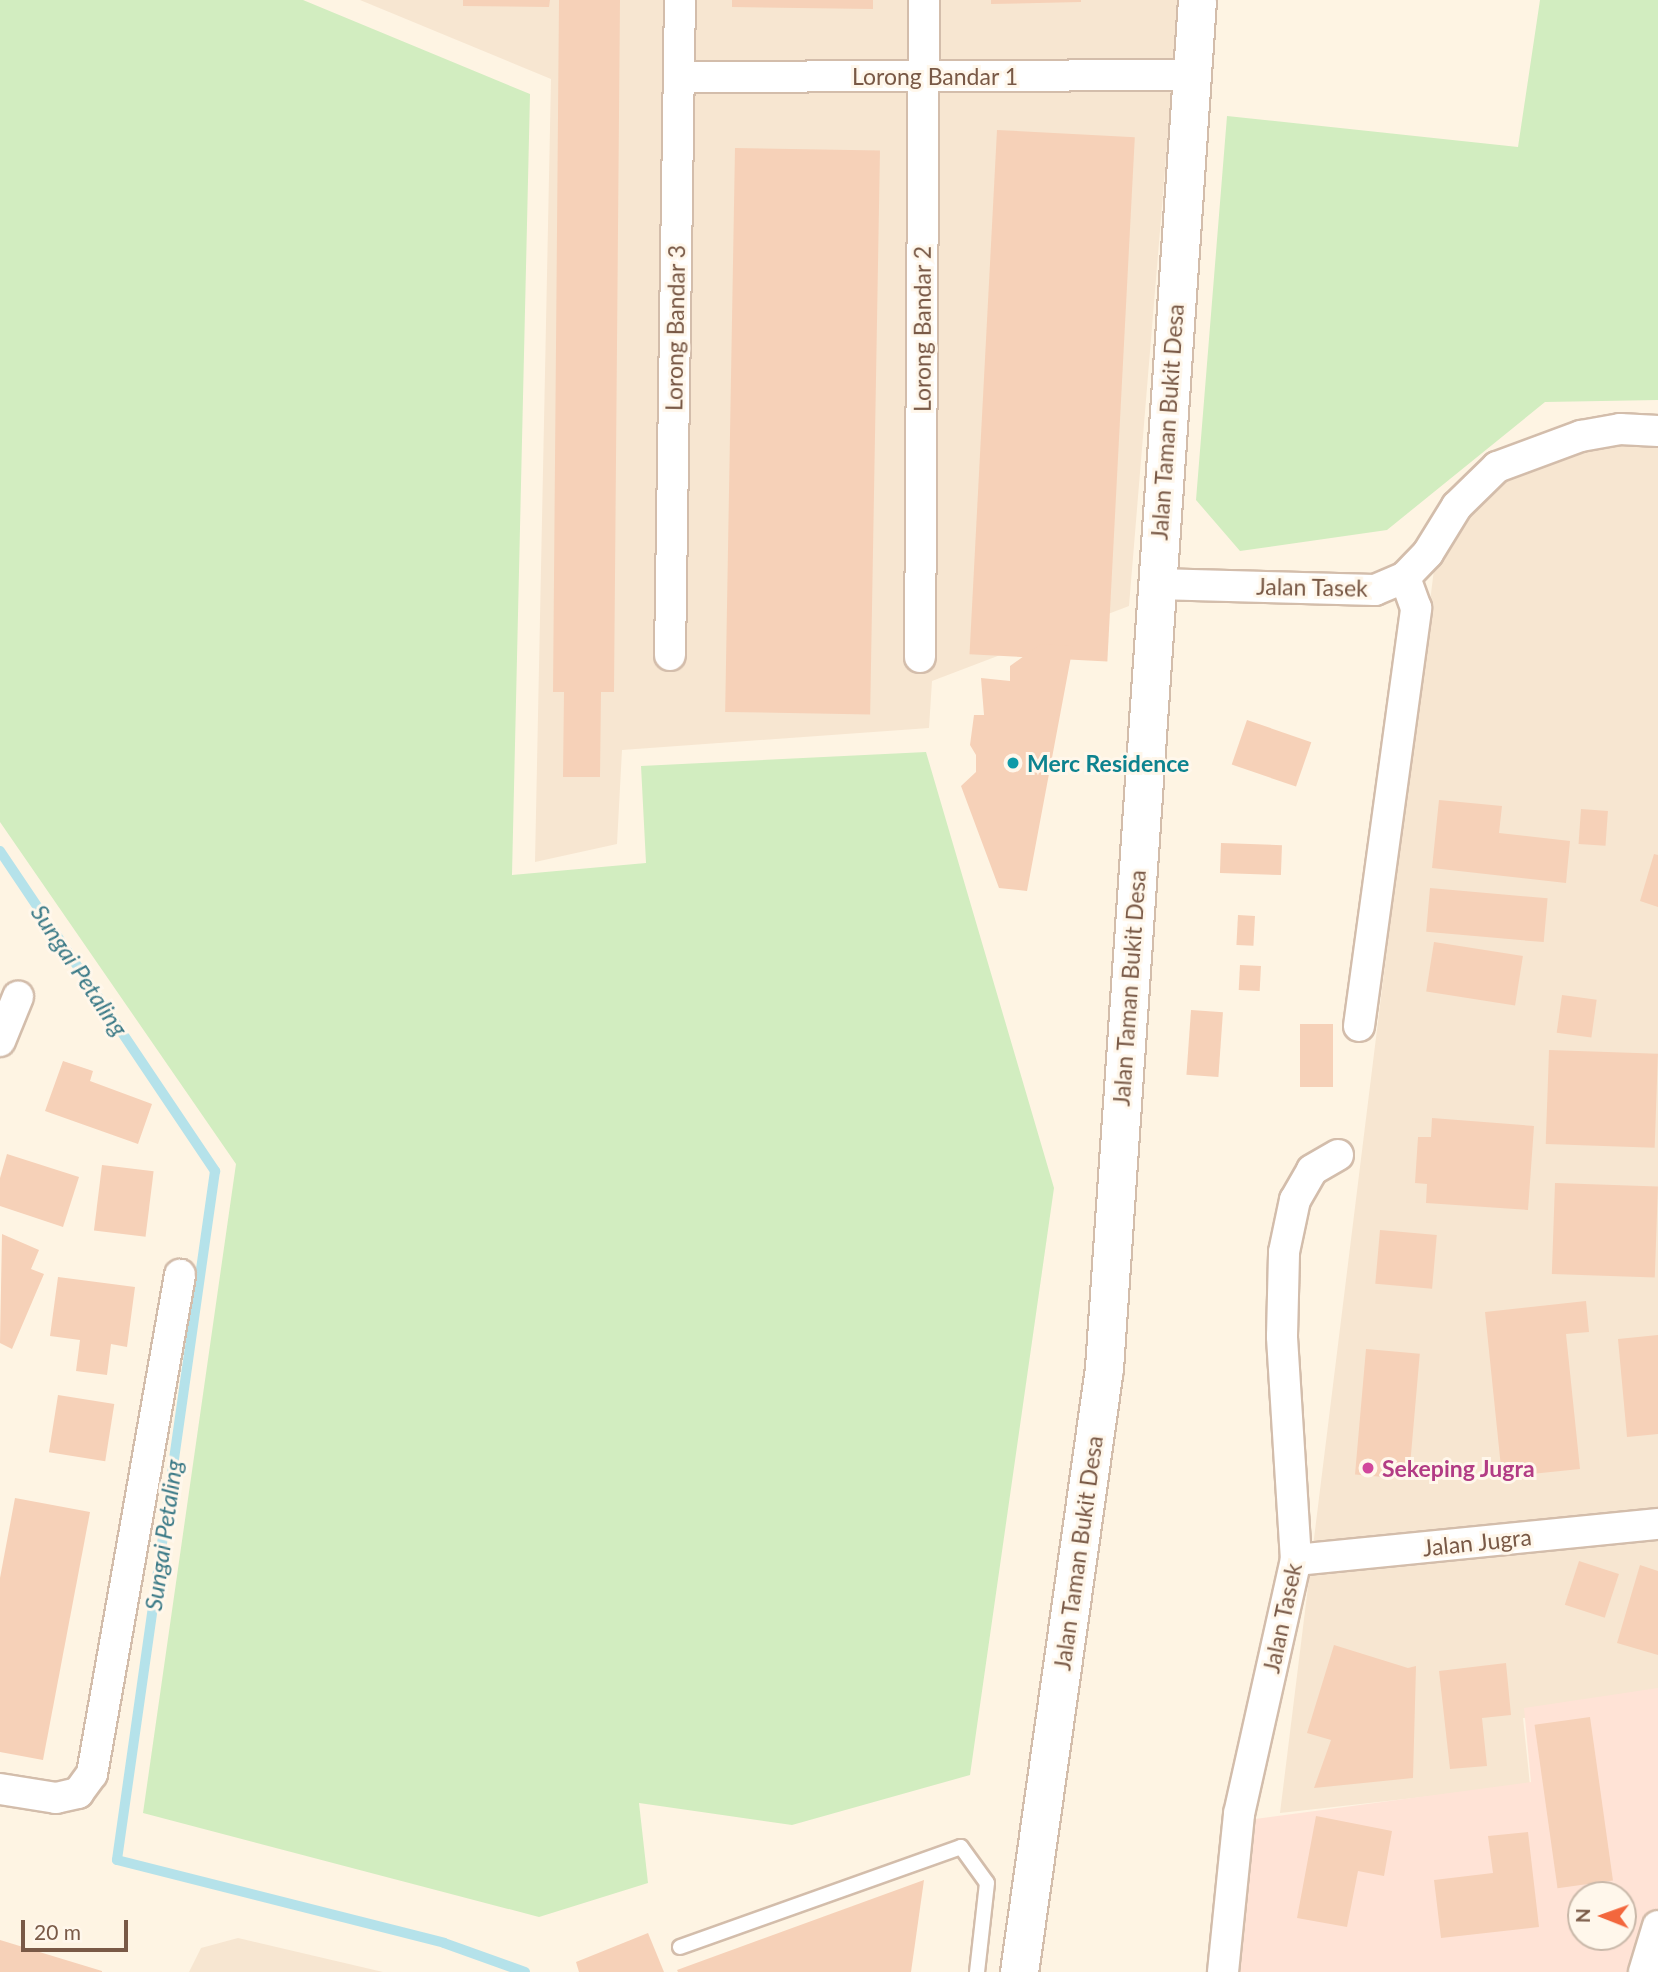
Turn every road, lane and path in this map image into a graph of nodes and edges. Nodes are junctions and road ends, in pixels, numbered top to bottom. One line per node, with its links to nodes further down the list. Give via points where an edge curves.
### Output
1 (680, 0): 5 (street, Lorong Bandar 3)
2 (924, 0): 6 (street, Lorong Bandar 2)
3 (1197, 0): 4 (street, Jalan Taman Bukit Desa)
4 (1191, 75): 6 (street, Lorong Bandar 1); 9 (street, Jalan Taman Bukit Desa)
5 (679, 76): 6 (street, Lorong Bandar 1); 10 (street, Lorong Bandar 3)
6 (923, 76): 11 (street, Lorong Bandar 2)
7 (1658, 431): 8 (street, Jalan Tasek, via 1620,429 1581,436 1497,467 1457,506 1428,553)
8 (1405, 577): 9 (street, Jalan Tasek, via 1375,590); 13 (street, via 1416,608)
9 (1156, 584): 23 (street, Jalan Taman Bukit Desa, via 1104,1368)
10 (670, 655)
11 (920, 657)
12 (18, 997): 14 (street)
13 (1359, 1027)
14 (0, 1041)
15 (1338, 1155): 18 (street, Jalan Tasek, via 1312,1170 1295,1200 1284,1252 1282,1336)
16 (180, 1275): 19 (street, via 92,1774 78,1793 56,1798)
17 (1658, 1524): 18 (street, Jalan Jugra)
18 (1296, 1560): 24 (street, Jalan Tasek, via 1239,1814)
19 (0, 1789)
20 (1658, 1926): 25 (street)
21 (680, 1947): 22 (lane, via 961,1847 988,1883)
22 (977, 1972)
23 (1019, 1972)
24 (1223, 1972)
25 (1644, 1972)

